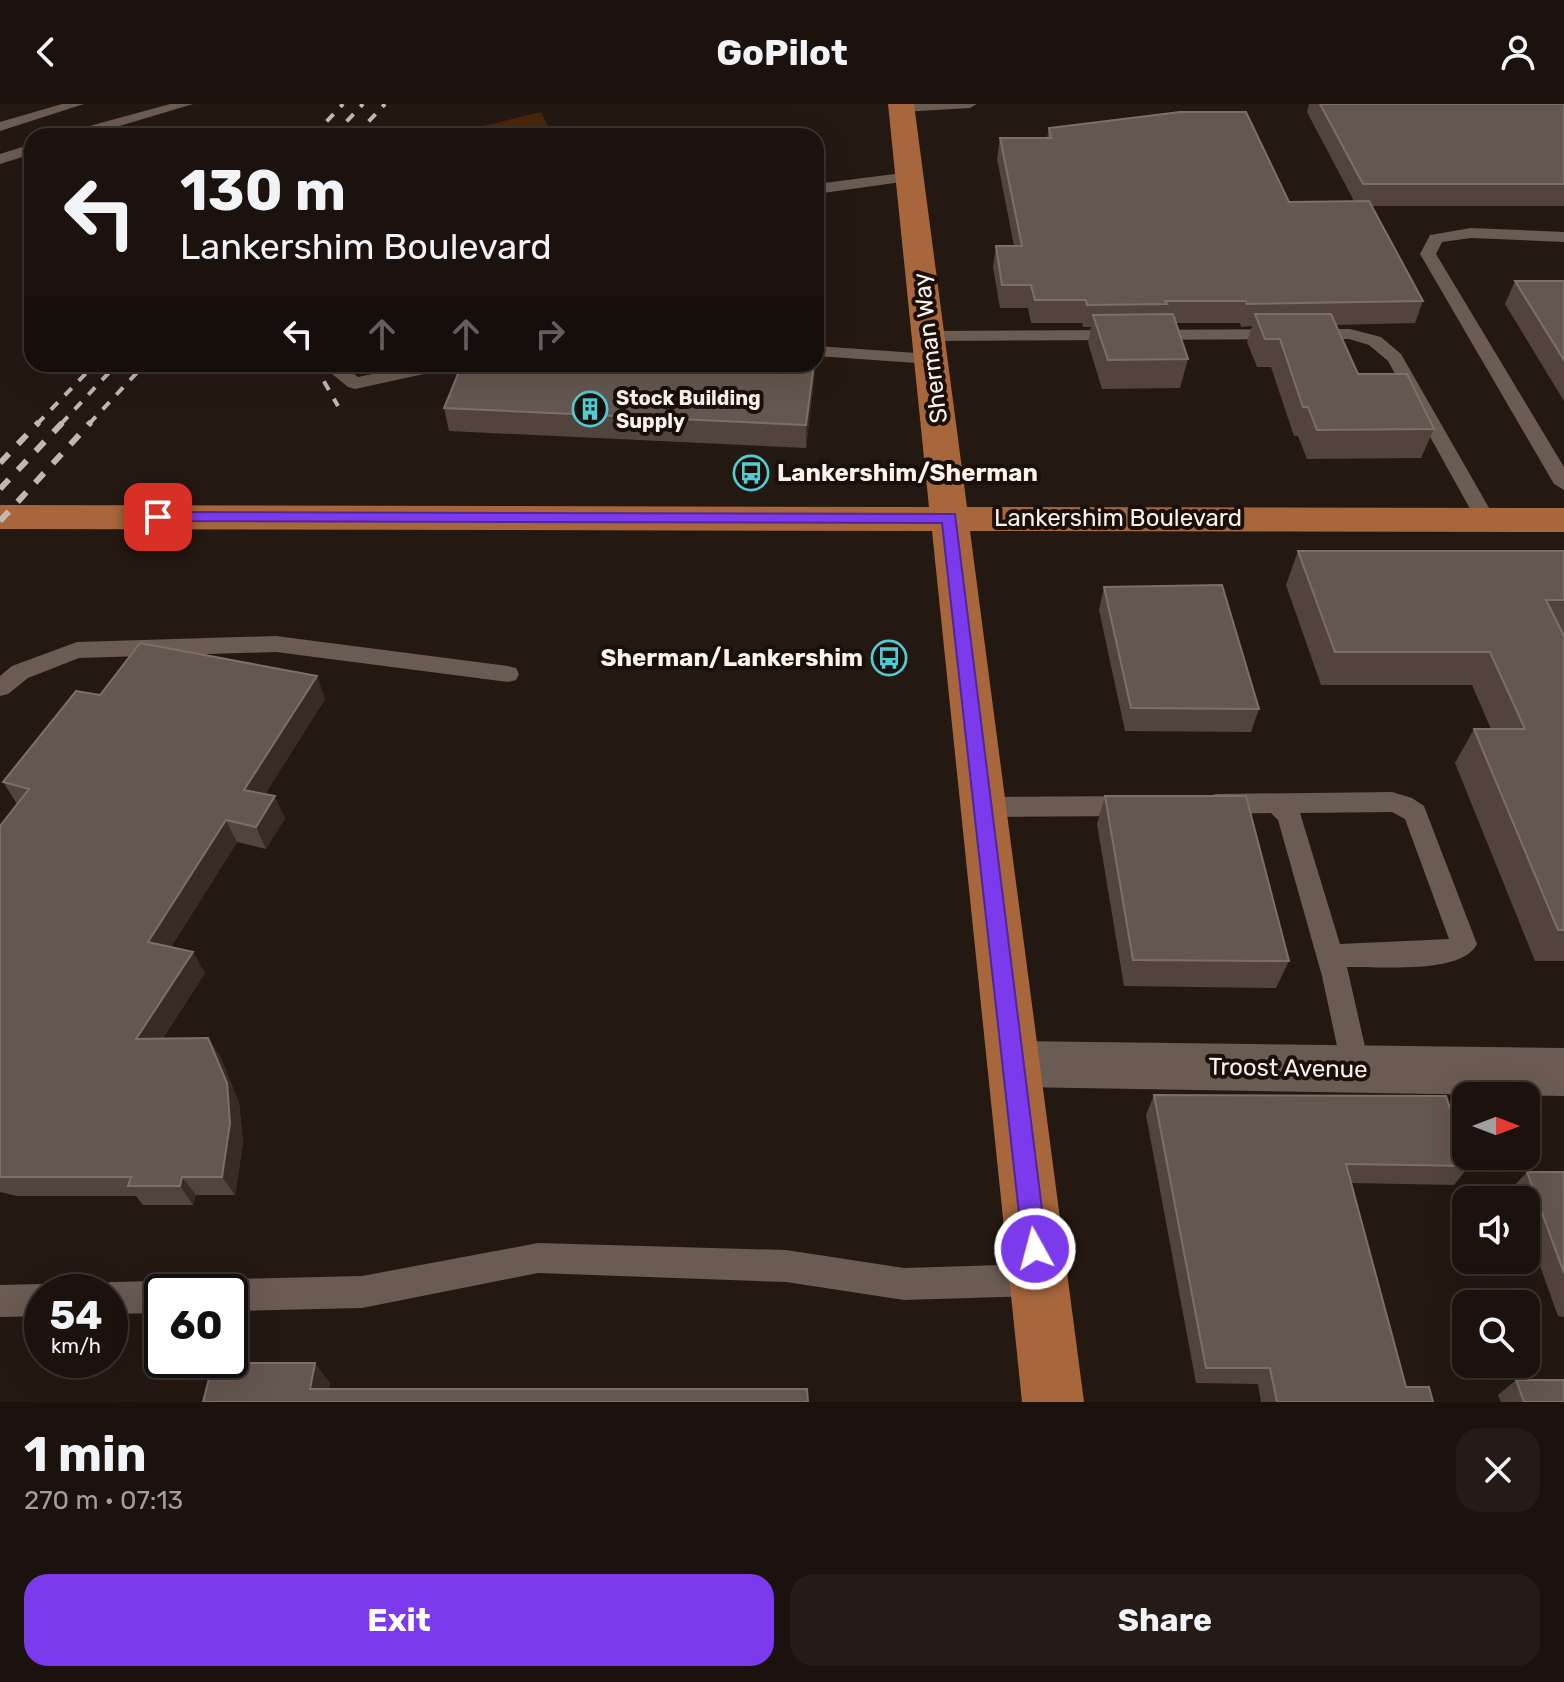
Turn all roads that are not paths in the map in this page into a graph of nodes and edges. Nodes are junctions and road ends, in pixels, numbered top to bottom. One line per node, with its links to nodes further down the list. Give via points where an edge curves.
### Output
1 (77, 104): 5 (lane)
2 (186, 104): 6 (lane)
3 (970, 104): 4 (lane)
4 (902, 106): 9 (main road, Sherman Way)
5 (0, 127)
6 (101, 128)
7 (24, 152): 8 (lane)
8 (0, 159)
9 (910, 177): 10 (lane); 12 (main road, Sherman Way)
10 (824, 188)
11 (1564, 237): 16 (lane, via 1471,233 1436,238 1428,254)
12 (930, 347): 13 (lane); 18 (main road, Sherman Way); 19 (lane, via 1350,334 1375,341 1395,358)
13 (824, 351)
14 (340, 372): 15 (lane, via 355,383)
15 (408, 372)
16 (1564, 484)
17 (0, 517): 18 (main road, Lankershim Boulevard)
18 (950, 518): 19 (main road, Lankershim Boulevard); 26 (main road, Sherman Way)
19 (1486, 520): 20 (main road, Lankershim Boulevard)
20 (1564, 520)
21 (508, 674): 22 (lane, via 276,644 77,650 20,672)
22 (0, 688)
23 (1277, 803): 25 (lane); 27 (lane, via 1289,816); 27 (lane, via 1392,802 1415,813 1464,944 1448,953)
24 (1156, 805): 26 (lane)
25 (1186, 805)
26 (983, 807): 28 (main road, Sherman Way)
27 (1331, 956): 29 (lane)
28 (1013, 1064): 29 (street, Troost Avenue); 31 (main road, Sherman Way)
29 (1356, 1069): 30 (street, Troost Avenue)
30 (1564, 1072)
31 (1038, 1280): 32 (lane, via 904,1284 786,1266 538,1258 362,1292); 35 (main road, Sherman Way)
32 (248, 1295)
33 (24, 1300): 34 (lane)
34 (0, 1301)
35 (1053, 1402)

